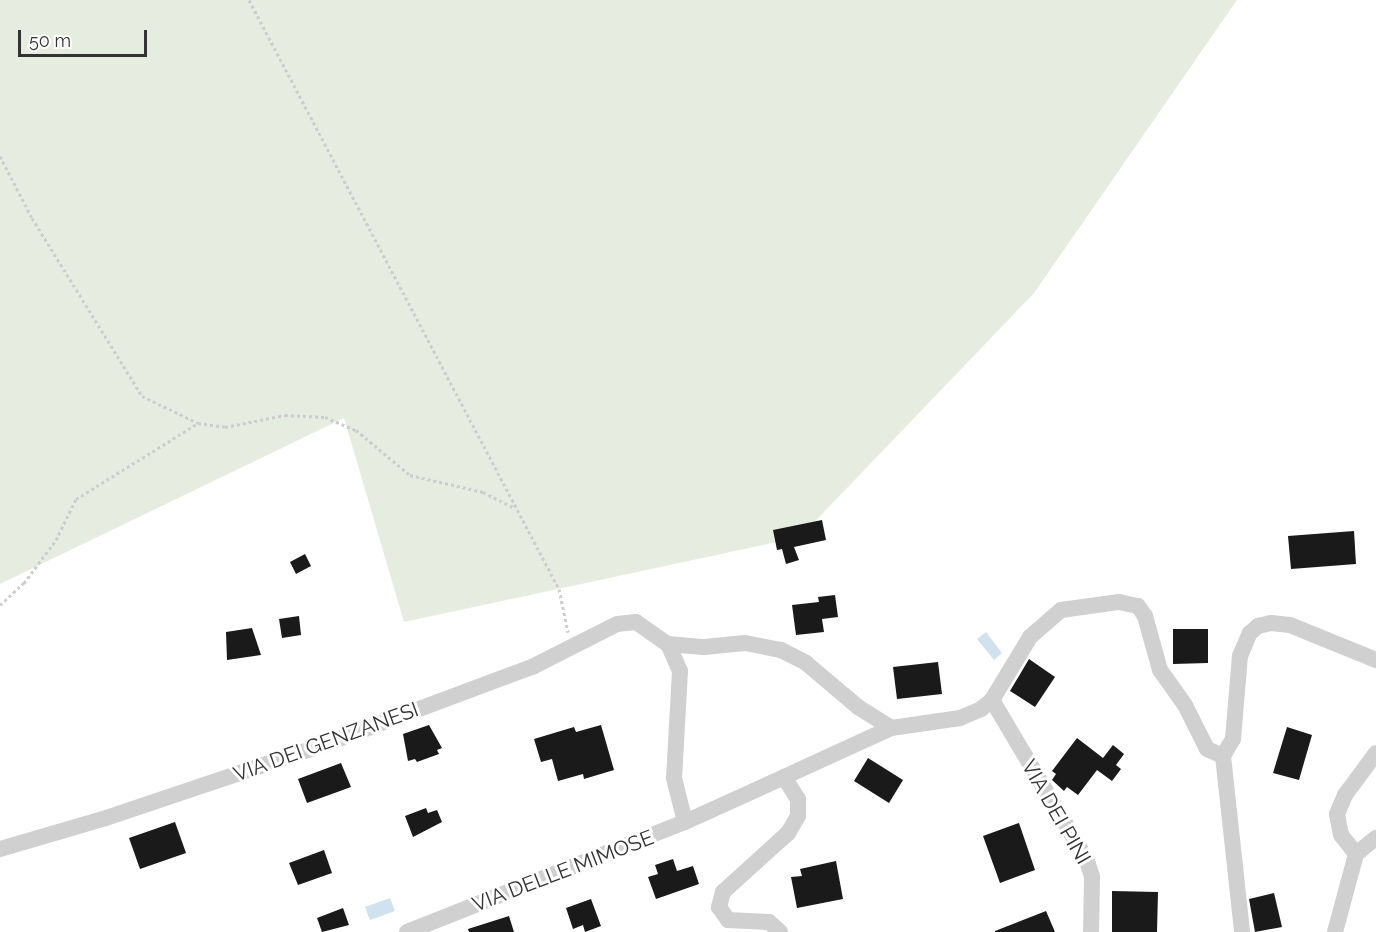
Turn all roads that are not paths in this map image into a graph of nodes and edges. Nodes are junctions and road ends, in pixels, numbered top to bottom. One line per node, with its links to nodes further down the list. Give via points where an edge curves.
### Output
1 (668, 644): 4 (street, via 695,647 745,643 781,650 806,663 858,707); 8 (street, via 678,662 681,681 674,778); 10 (street, VIA DEI GENZANESI, via 645,625 623,622 571,649 323,745)
2 (1376, 660): 6 (street, via 1290,626 1258,626 1250,633 1240,656 1233,739)
3 (992, 700): 4 (street, VIA DELLE MIMOSE, via 960,718); 6 (street, via 1026,643 1053,615 1068,609 1132,604 1144,612 1160,670 1185,705 1203,743 1211,753); 14 (street, VIA DEI PINI, via 1086,858 1092,878)
4 (891, 728): 7 (street, VIA DELLE MIMOSE)
5 (1376, 753): 11 (street, via 1345,795 1337,814 1341,835)
6 (1224, 756): 15 (street)
7 (784, 777): 8 (street, VIA DELLE MIMOSE); 13 (street, via 800,804 795,823 781,842 723,892 718,906 728,920 770,922)
8 (685, 822): 12 (street, VIA DELLE MIMOSE)
9 (1376, 838): 11 (street)
10 (0, 849)
11 (1356, 854): 16 (street)
12 (407, 932)
13 (780, 932)
14 (1091, 932)
15 (1242, 932)
16 (1335, 932)

